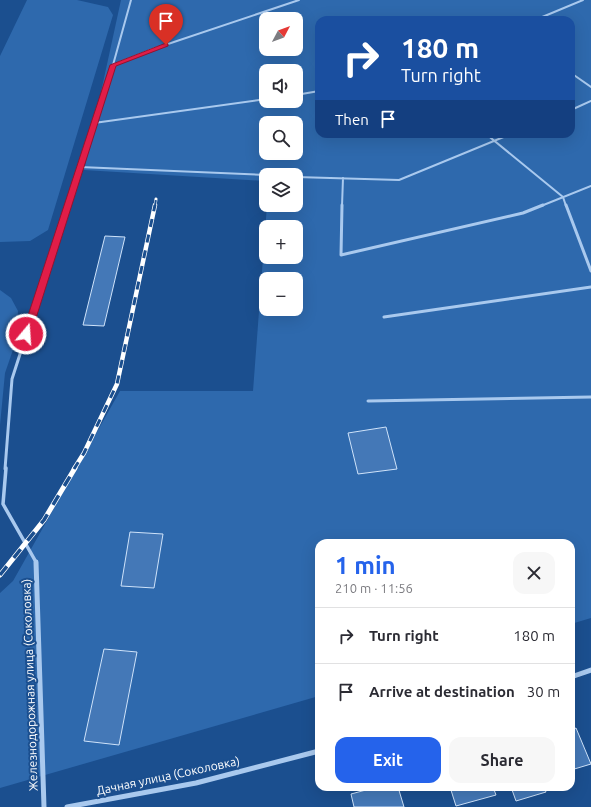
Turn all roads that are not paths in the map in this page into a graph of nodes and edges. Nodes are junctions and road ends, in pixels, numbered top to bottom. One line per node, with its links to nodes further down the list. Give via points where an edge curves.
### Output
1 (131, 0): 5 (lane)
2 (299, 0): 5 (lane)
3 (583, 0): 4 (lane)
4 (545, 16)
5 (113, 65): 13 (lane)
6 (575, 76): 7 (lane)
7 (591, 87)
8 (315, 92): 9 (lane)
9 (303, 94)
10 (259, 100): 13 (lane)
11 (591, 102): 12 (lane)
12 (575, 108)
13 (94, 122): 17 (lane)
14 (491, 138): 16 (lane)
15 (502, 138): 16 (lane)
16 (495, 141): 20 (lane, via 399,180); 22 (lane)
17 (80, 167): 18 (lane); 28 (lane, via 12,379 3,504)
18 (259, 175)
19 (303, 177): 20 (lane)
20 (343, 178): 22 (lane, via 341,255 523,212)
21 (591, 186): 22 (lane)
22 (563, 197): 23 (lane)
23 (591, 271)
24 (591, 287): 25 (lane)
25 (384, 317)
26 (591, 398): 27 (lane)
27 (368, 401)
28 (36, 562): 32 (street, Железнодорожная улица (Соколовка))
29 (591, 670): 30 (street)
30 (575, 676)
31 (315, 752): 33 (street, Дачная улица (Соколовка), via 196,783)
32 (44, 807)
33 (67, 807)

